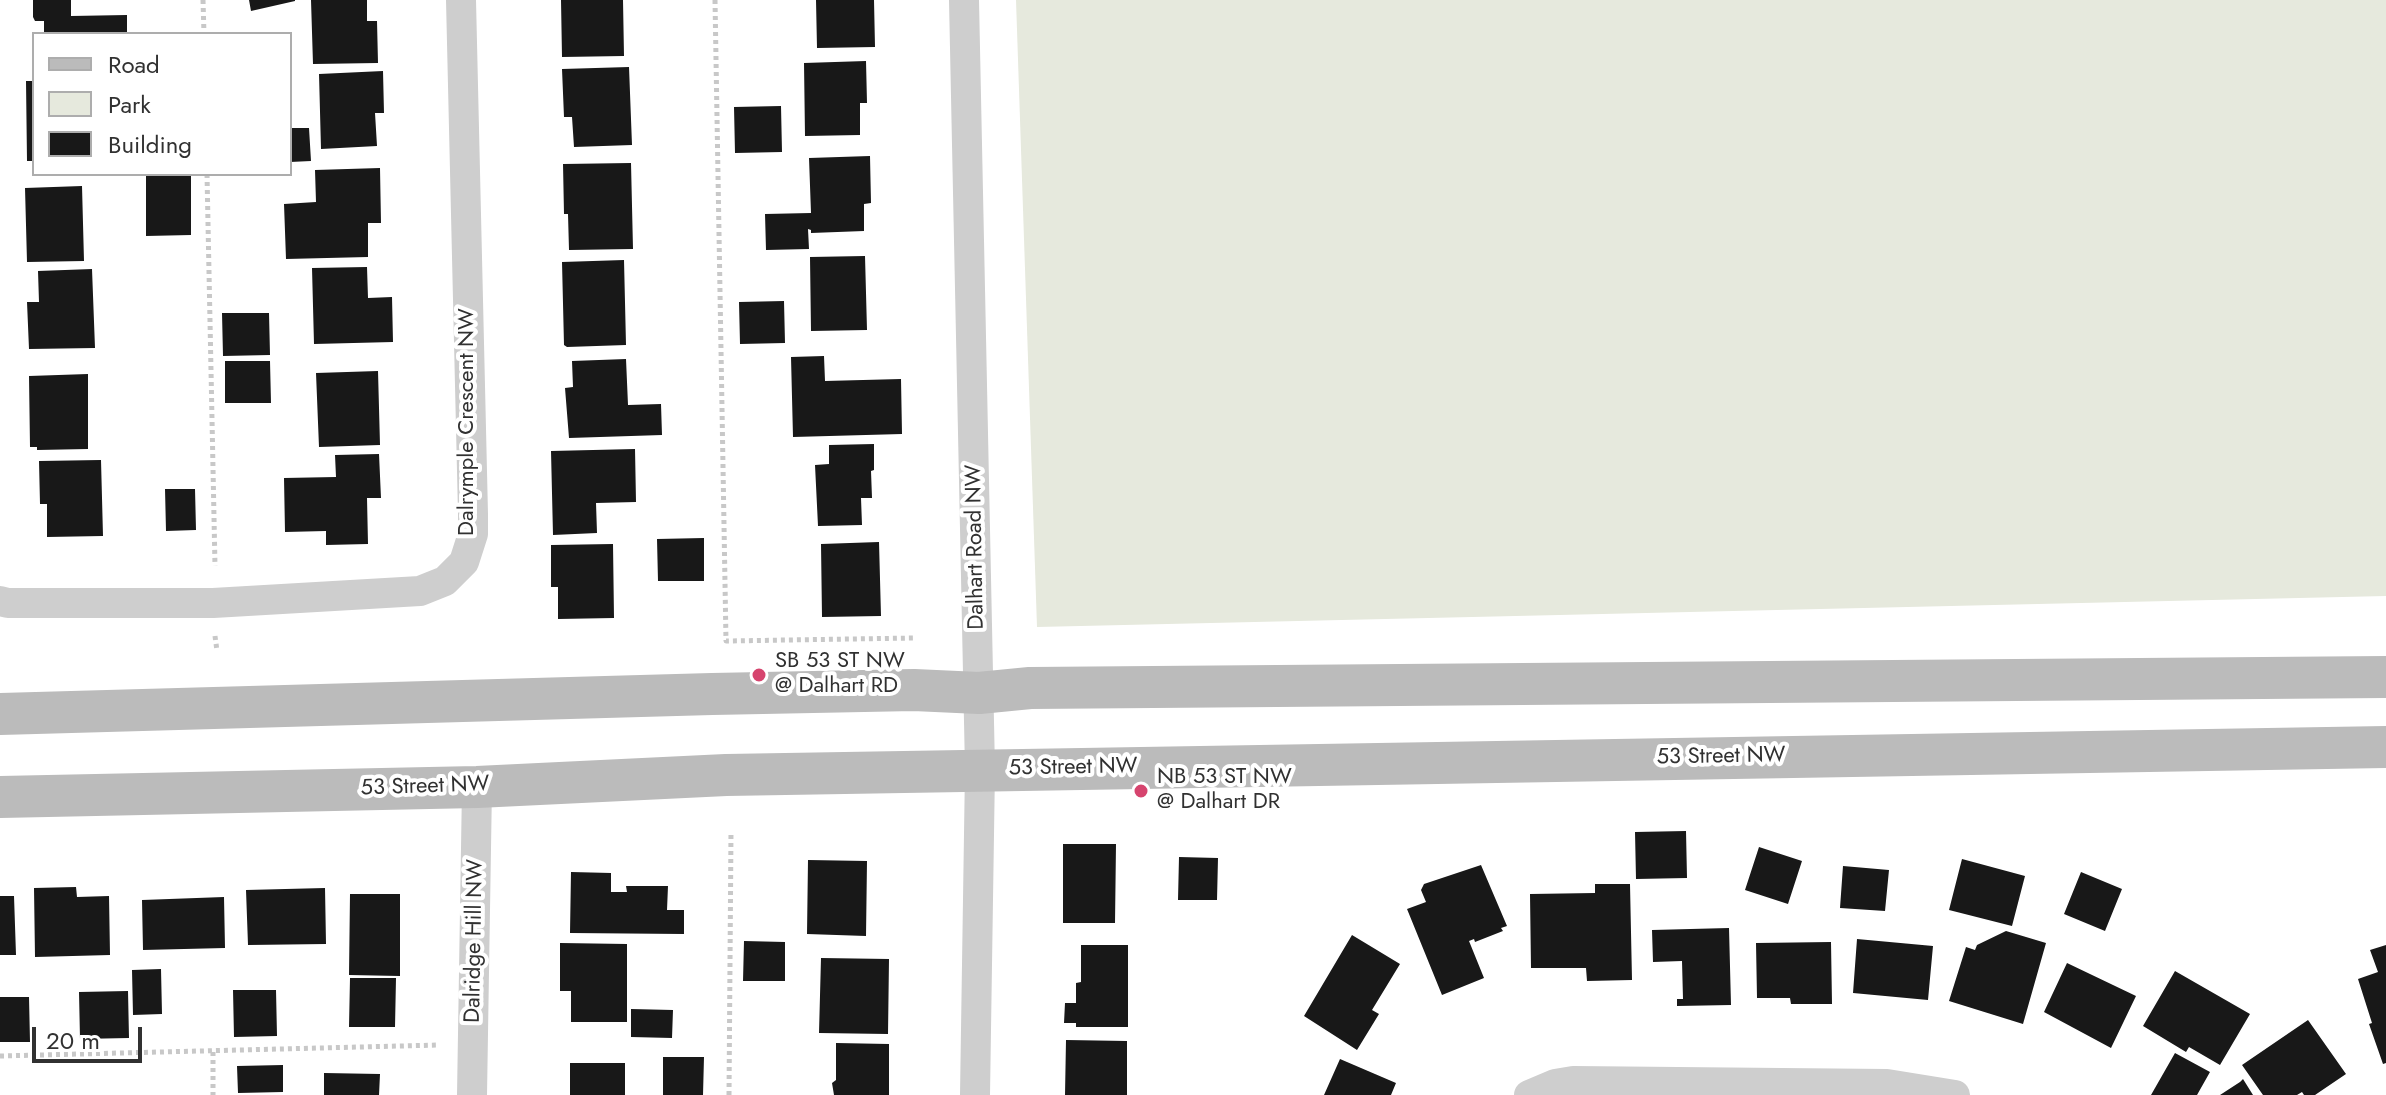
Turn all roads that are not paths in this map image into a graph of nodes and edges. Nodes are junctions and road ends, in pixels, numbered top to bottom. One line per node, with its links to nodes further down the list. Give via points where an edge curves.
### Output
1 (461, 0): 3 (street, Dalrymple Crescent NW, via 473,514 464,562 445,581 420,591 213,603)
2 (964, 0): 5 (street, Dalhart Road NW)
3 (0, 601)
4 (2386, 677): 5 (main road, via 1062,688)
5 (979, 693): 6 (main road, via 727,693); 8 (street, Dalhart Road NW)
6 (0, 714)
7 (2386, 747): 8 (main road, 53 Street NW)
8 (980, 769): 9 (main road, 53 Street NW); 12 (street, Dalhart Road NW)
9 (477, 787): 10 (main road, 53 Street NW); 11 (street, Dalridge Hill NW)
10 (0, 797)
11 (472, 1095)
12 (975, 1095)
13 (1529, 1095): 14 (street, via 1573,1081 1887,1084)
14 (1955, 1095)

